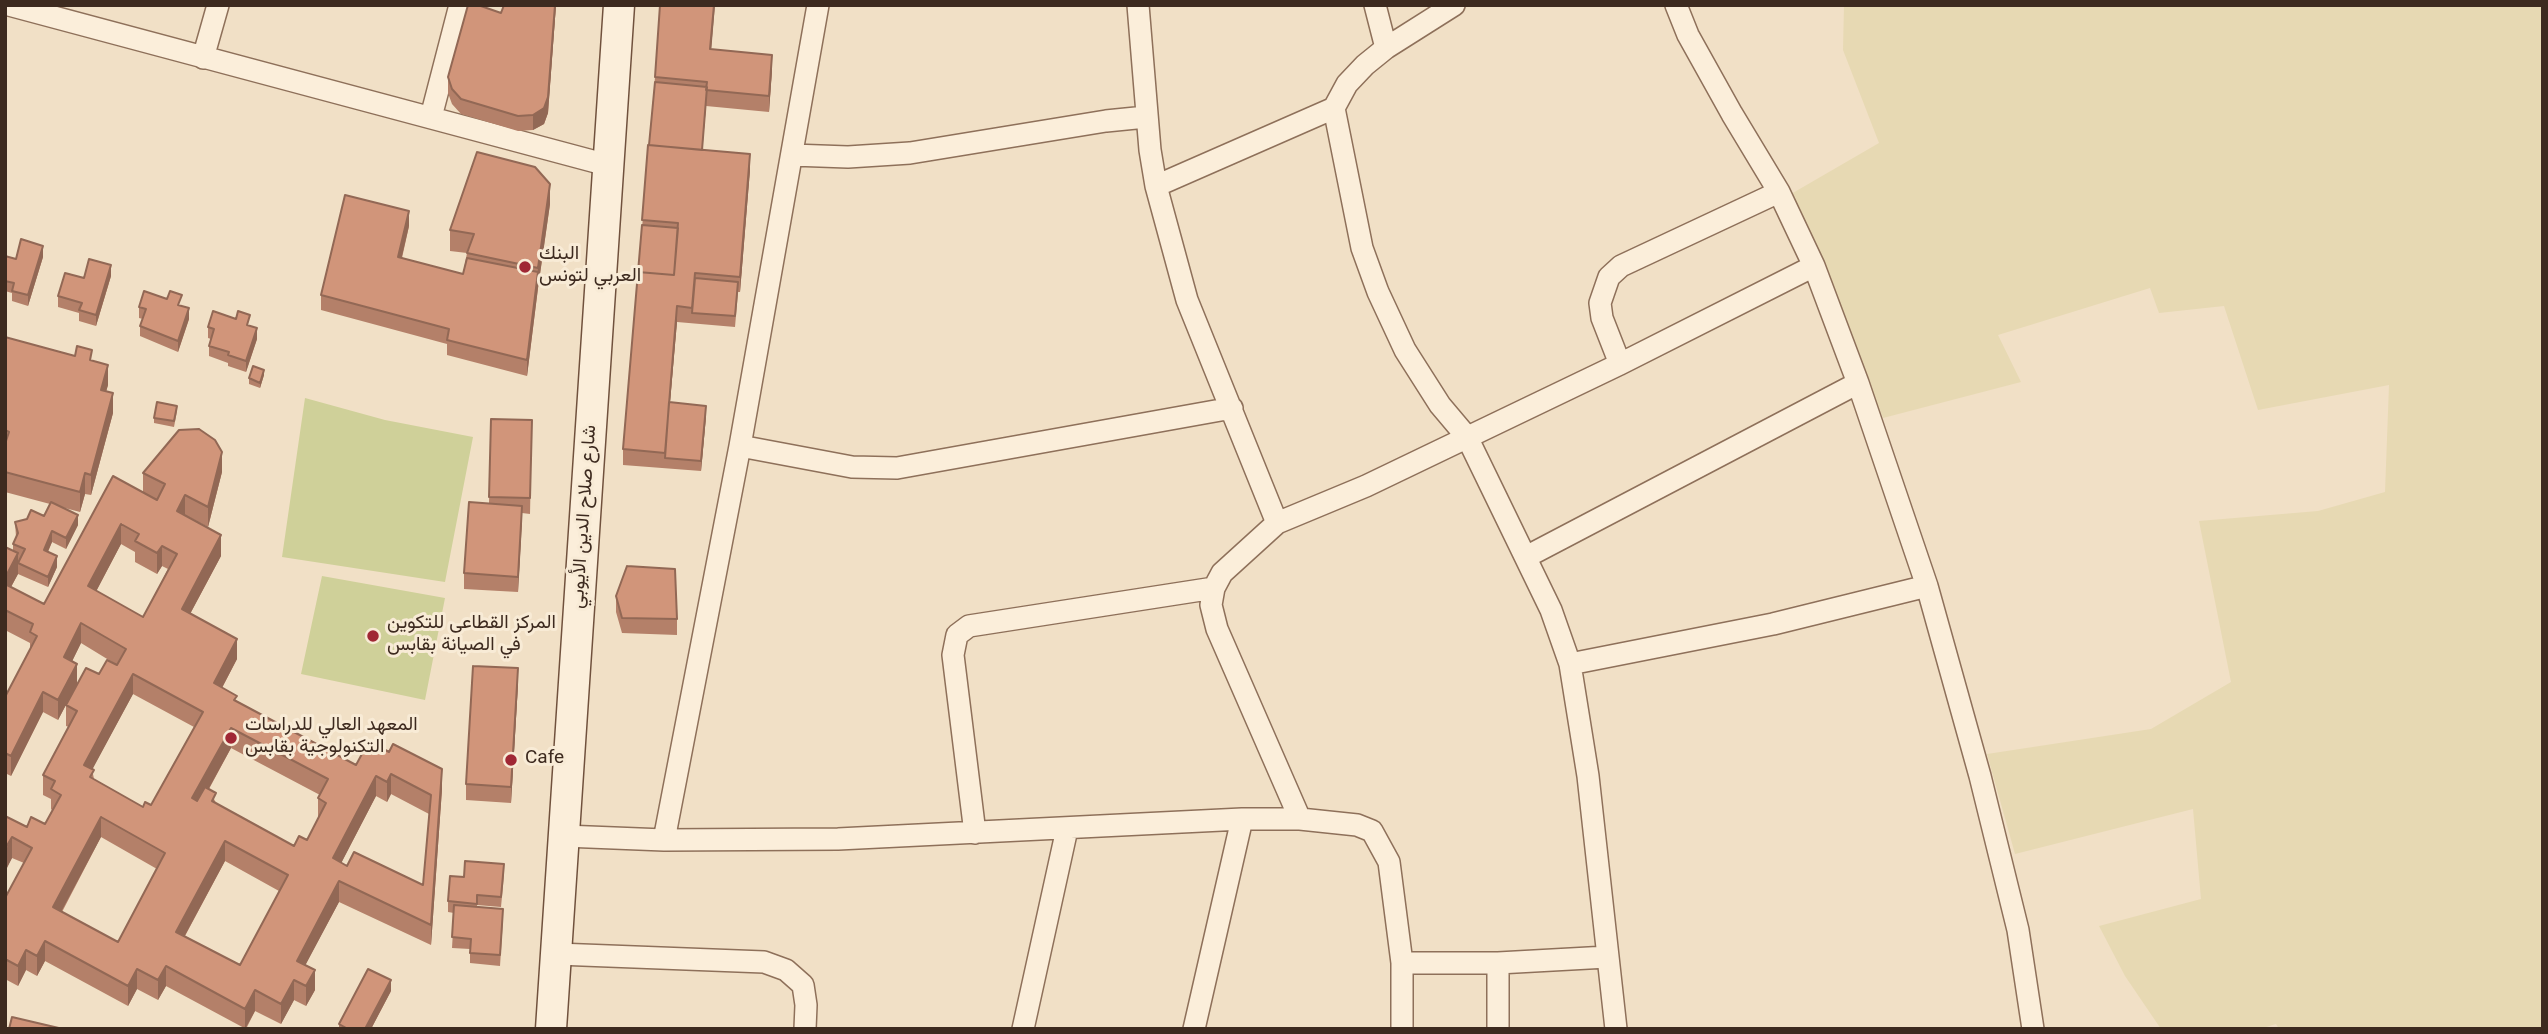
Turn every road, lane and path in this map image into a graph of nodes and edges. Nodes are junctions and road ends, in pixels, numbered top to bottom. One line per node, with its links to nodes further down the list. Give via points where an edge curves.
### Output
1 (8, 5): 10 (street); 12 (street)
2 (218, 5): 12 (street)
3 (460, 5): 14 (street)
4 (619, 5): 17 (main road, شارع صلاح الدين الأيوبي)
5 (818, 5): 16 (street)
6 (1138, 5): 15 (street)
7 (1375, 5): 11 (street)
8 (1454, 5): 11 (street)
9 (1676, 5): 19 (street, via 1694,46)
10 (5, 11)
11 (1386, 48): 13 (street, via 1347,84)
12 (203, 58): 14 (street)
13 (1334, 108): 18 (street); 24 (street, via 1362,248 1378,292 1405,350 1440,405)
14 (431, 117): 17 (street)
15 (1146, 117): 16 (street, via 910,153); 18 (street)
16 (792, 155): 25 (street)
17 (611, 166): 35 (main road, شارع صلاح الدين الأيوبي)
18 (1156, 186): 23 (street, via 1187,300)
19 (1779, 192): 20 (street); 21 (street, via 1621,266 1609,278 1600,303)
20 (1814, 266): 21 (street); 22 (street)
21 (1620, 364): 24 (street)
22 (1858, 383): 27 (street); 28 (street)
23 (1232, 408): 25 (street, via 897,468 840,465); 26 (street)
24 (1467, 436): 26 (street); 27 (street)
25 (740, 446): 36 (street)
26 (1277, 523): 29 (street, via 1222,573)
27 (1527, 557): 30 (street)
28 (1927, 586): 30 (street, via 1773,624); 48 (street, via 2018,930)
29 (1214, 588): 32 (street, via 1211,605 1217,629); 34 (street, via 969,626 957,635 953,654)
30 (1570, 664): 38 (street, via 1582,725)
31 (1242, 819): 32 (street); 33 (street); 44 (street)
32 (1300, 819): 39 (street, via 1373,831 1390,862)
33 (1067, 829): 34 (street); 43 (street)
34 (975, 833): 36 (street)
35 (564, 836): 36 (street); 37 (main road, شارع صلاح الدين الأيوبي)
36 (664, 840)
37 (557, 954): 41 (main road, شارع صلاح الدين الأيوبي); 42 (street, via 764,962 786,970 803,985)
38 (1607, 957): 40 (street); 47 (street)
39 (1402, 963): 40 (street); 45 (street)
40 (1498, 963): 46 (street)
41 (551, 1029)
42 (805, 1029)
43 (1023, 1029)
44 (1194, 1029)
45 (1402, 1029)
46 (1498, 1029)
47 (1616, 1029)
48 (2032, 1029)

